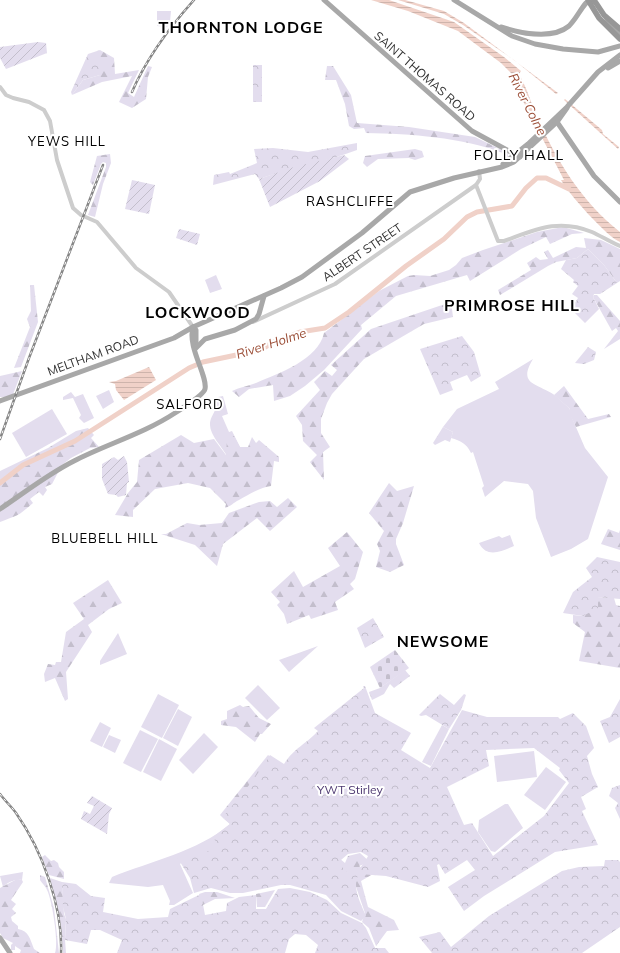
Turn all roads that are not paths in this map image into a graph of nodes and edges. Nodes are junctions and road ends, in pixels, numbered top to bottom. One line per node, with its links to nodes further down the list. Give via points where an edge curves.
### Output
1 (324, 0): 18 (main road, SAINT THOMAS ROAD, via 472,131)
2 (454, 0): 5 (main road)
3 (589, 2): 4 (highway); 6 (main road, via 569,26 552,33); 8 (highway, via 599,18)
4 (604, 15): 7 (highway); 8 (main road)
5 (498, 27): 6 (main road); 9 (main road)
6 (507, 29): 9 (main road)
7 (619, 29)
8 (620, 38)
9 (519, 39): 10 (main road, via 543,46 587,52)
10 (620, 46)
11 (620, 55): 13 (main road, via 598,72)
12 (620, 61): 13 (main road)
13 (588, 85): 15 (main road)
14 (0, 87): 28 (street, via 6,95 44,110 50,120 54,148 73,208 81,215 97,222 136,268 169,292)
15 (567, 108): 16 (main road); 17 (main road)
16 (557, 122): 17 (main road); 24 (main road, via 594,176)
17 (546, 129): 19 (main road)
18 (511, 151): 19 (main road, SAINT THOMAS ROAD); 20 (main road)
19 (519, 156): 20 (main road); 21 (main road, via 511,163)
20 (511, 159): 21 (main road)
21 (498, 167): 22 (main road)
22 (479, 171): 23 (street, via 480,179); 26 (main road, MELTHAM ROAD, via 410,192 362,233 306,273)
23 (476, 185): 25 (street, via 500,242 556,225 567,225 601,236); 27 (street, ALBERT STREET, via 335,284)
24 (620, 202)
25 (620, 246)
26 (264, 296): 27 (main road); 28 (main road, MELTHAM ROAD)
27 (255, 321): 29 (main road, ALBERT STREET, via 205,339)
28 (193, 327): 29 (main road); 30 (main road, MELTHAM ROAD, via 174,338)
29 (195, 350): 31 (main road, via 205,386 202,394 141,433 72,461)
30 (0, 401)
31 (0, 509)
32 (0, 938): 33 (main road)
33 (10, 953)

